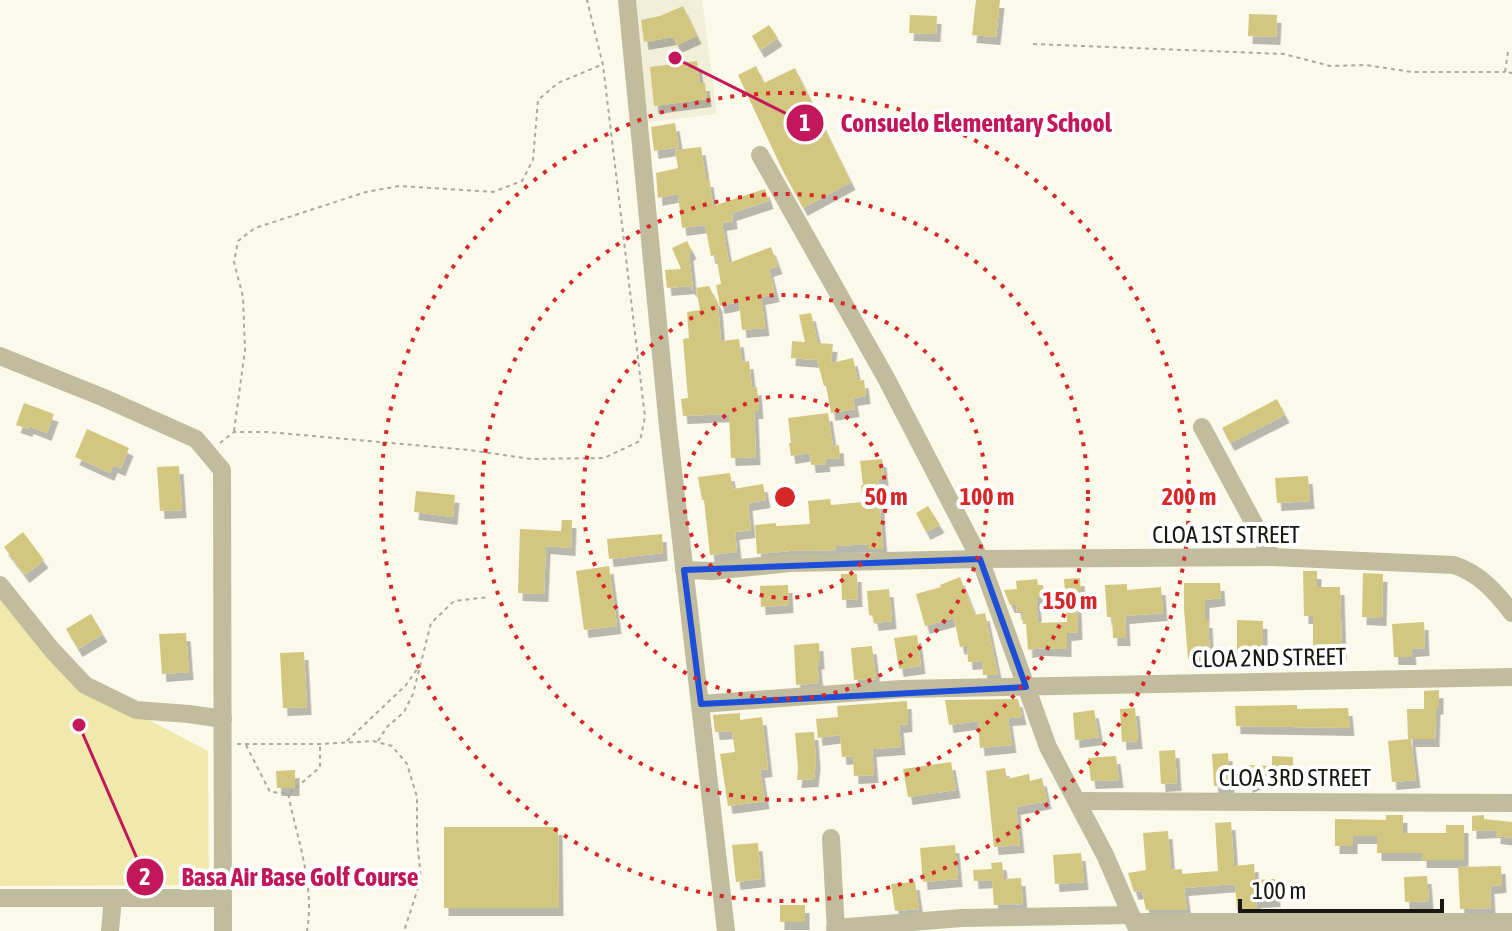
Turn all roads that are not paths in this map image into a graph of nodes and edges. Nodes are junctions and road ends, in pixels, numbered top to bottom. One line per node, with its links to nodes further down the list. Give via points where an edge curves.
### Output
1 (627, 0): 7 (street)
2 (760, 155): 6 (street, via 886,378)
3 (0, 356): 13 (street, via 196,439 222,470)
4 (1202, 427): 5 (street)
5 (1272, 557): 6 (street, CLOA 1ST STREET); 9 (street, CLOA 1ST STREET, via 1454,565 1471,571)
6 (980, 559): 7 (street, CLOA 1ST STREET); 11 (street)
7 (684, 570): 12 (street)
8 (0, 585): 13 (street, via 85,685 136,710)
9 (1509, 603)
10 (1512, 677): 11 (street, CLOA 2ND STREET)
11 (1026, 687): 12 (street, CLOA 2ND STREET); 14 (street, via 1048,747)
12 (701, 704): 25 (street)
13 (223, 719): 19 (street)
14 (1078, 801): 15 (street, CLOA 3RD STREET); 21 (street)
15 (1512, 803)
16 (831, 838): 22 (street)
17 (0, 898): 18 (street)
18 (113, 898): 19 (street); 23 (street)
19 (223, 898): 24 (street)
20 (1512, 922): 21 (street)
21 (1134, 923): 22 (street, via 962,918)
22 (836, 930)
23 (110, 931)
24 (223, 931)
25 (726, 931)

